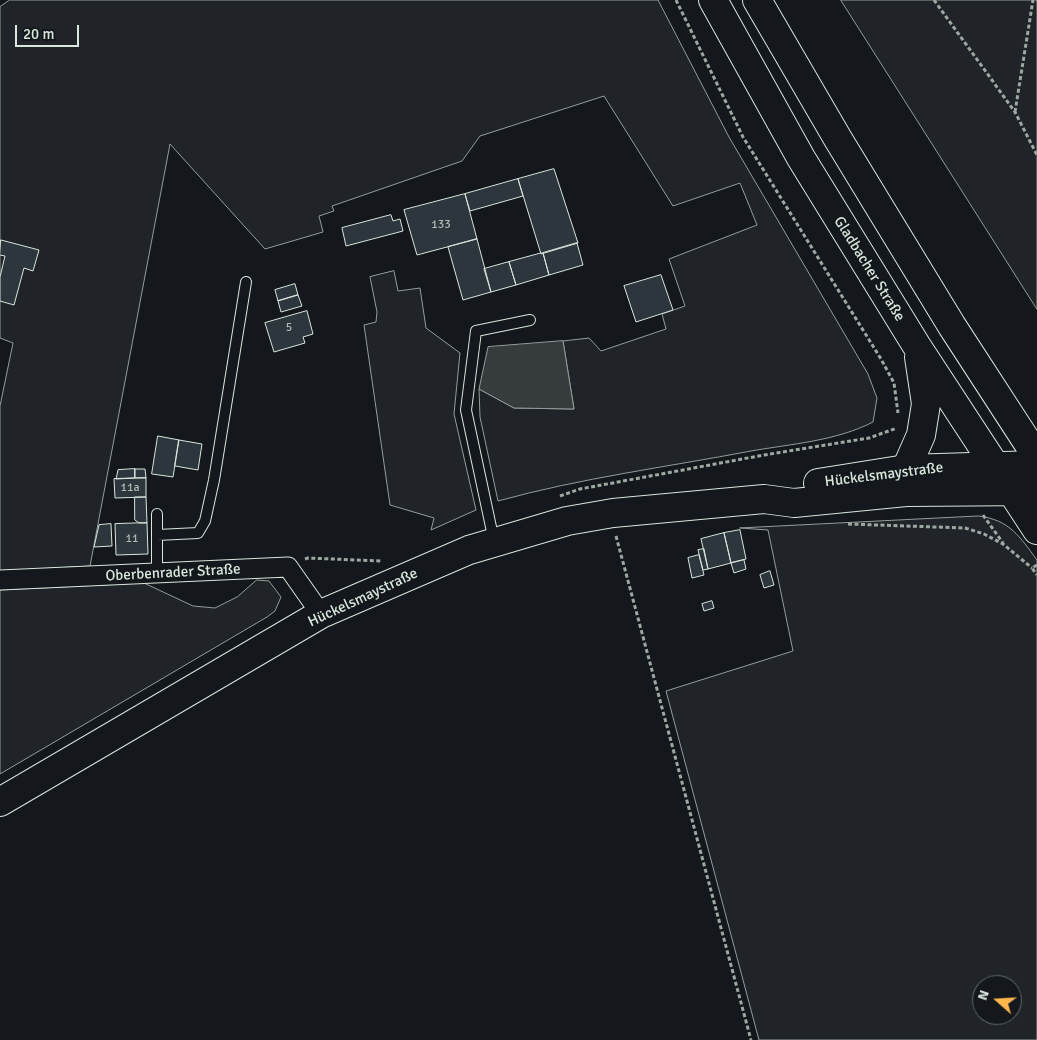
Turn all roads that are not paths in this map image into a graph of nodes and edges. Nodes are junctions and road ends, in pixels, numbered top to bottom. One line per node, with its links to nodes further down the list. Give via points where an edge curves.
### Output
1 (713, 0): 5 (main road, Gladbacher Straße, via 801,158)
2 (757, 0): 6 (main road, via 952,326)
3 (246, 282): 14 (lane, via 205,521 198,533)
4 (530, 320): 15 (lane, via 476,331 466,410)
5 (918, 348): 8 (main road, Gladbacher Straße); 9 (main road, via 926,404 921,435)
6 (1037, 457)
7 (1037, 466): 8 (main road, Hückelsmaystraße)
8 (996, 467): 9 (main road, Hückelsmaystraße); 10 (main road, Gladbacher Straße)
9 (906, 469): 11 (main road, Hückelsmaystraße, via 792,487)
10 (1024, 491): 11 (main road, Hückelsmaystraße, via 906,492 794,503); 13 (main road, Gladbacher Straße)
11 (764, 499): 15 (main road, Hückelsmaystraße, via 615,526 567,522)
12 (157, 514): 14 (lane)
13 (1037, 530)
14 (158, 535): 16 (lane)
15 (494, 542): 18 (main road, Hückelsmaystraße)
16 (157, 574): 17 (street, Oberbenrader Straße); 18 (street, Oberbenrader Straße, via 288,567)
17 (0, 580)
18 (321, 614): 19 (main road, Hückelsmaystraße)
19 (0, 802)

